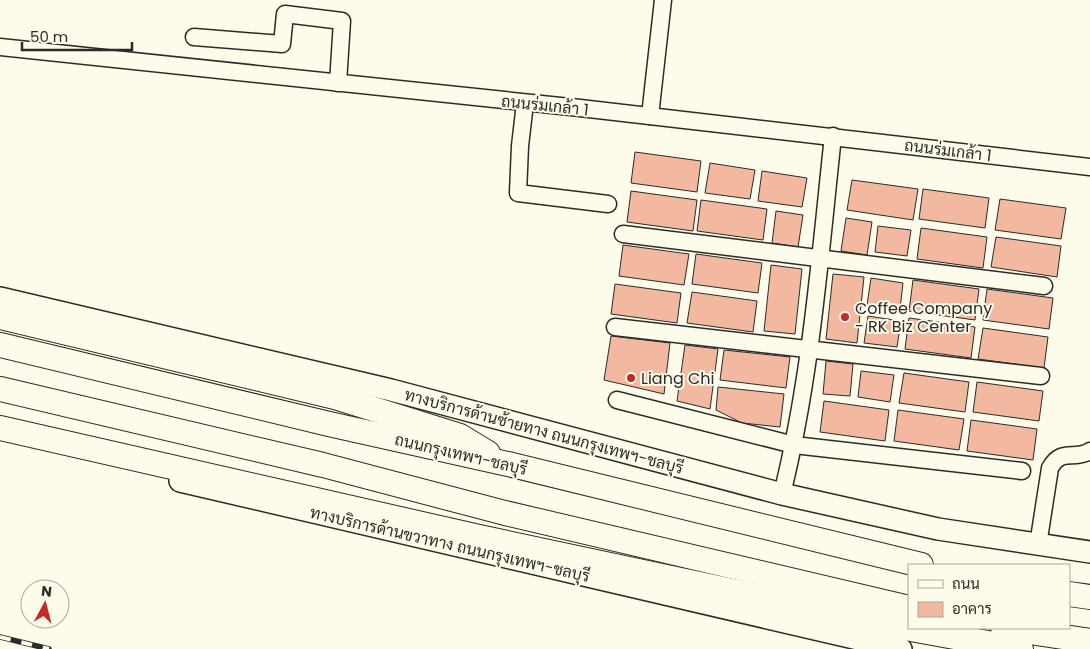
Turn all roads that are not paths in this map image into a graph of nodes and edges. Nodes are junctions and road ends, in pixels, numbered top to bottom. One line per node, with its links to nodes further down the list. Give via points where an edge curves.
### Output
1 (662, 0): 6 (street)
2 (194, 37): 4 (street, via 282,44 285,14 342,21)
3 (0, 47): 4 (street, ถนนร่มเกล้า 1)
4 (338, 83): 5 (street, ถนนร่มเกล้า 1)
5 (525, 103): 6 (street, ถนนร่มเกล้า 1); 9 (street, via 518,193)
6 (650, 116): 7 (street, ถนนร่มเกล้า 1)
7 (833, 136): 8 (street, ถนนร่มเกล้า 1); 11 (street)
8 (1090, 167)
9 (608, 204)
10 (623, 234): 11 (street)
11 (819, 258): 12 (street); 17 (street)
12 (1044, 286)
13 (0, 298): 28 (main road, ทางบริการด้านซ้ายทาง ถนนกรุงเทพฯ-ชลบุรี, via 391,390)
14 (0, 317): 26 (highway, via 336,397 460,436)
15 (615, 327): 17 (street)
16 (0, 345): 26 (highway, ถนนกรุงเทพฯ-ชลบุรี)
17 (809, 349): 18 (street); 24 (street)
18 (1041, 376)
19 (0, 388): 29 (highway)
20 (617, 400): 24 (street)
21 (0, 412): 29 (highway, via 302,484 433,511)
22 (0, 428): 36 (highway, via 498,541)
23 (0, 440): 40 (main road, ทางบริการด้านขวาทาง ถนนกรุงเทพฯ-ชลบุรี)
24 (794, 445): 27 (street); 28 (street)
25 (1090, 451): 30 (street, via 1063,455 1050,468)
26 (508, 464): 32 (highway, ถนนกรุงเทพฯ-ชลบุรี)
27 (1022, 471)
28 (782, 494): 30 (main road, ทางบริการด้านซ้ายทาง ถนนกรุงเทพฯ-ชลบุรี, via 938,529)
29 (505, 512): 35 (highway)
30 (1038, 545): 31 (main road, ทางบริการด้านซ้ายทาง ถนนกรุงเทพฯ-ชลบุรี)
31 (1090, 552)
32 (917, 564)
33 (1070, 594): 34 (highway)
34 (1090, 597)
35 (908, 608)
36 (908, 629)
37 (911, 629): 41 (highway)
38 (1009, 629): 39 (highway)
39 (1090, 642)
40 (901, 649)
41 (1021, 649)

